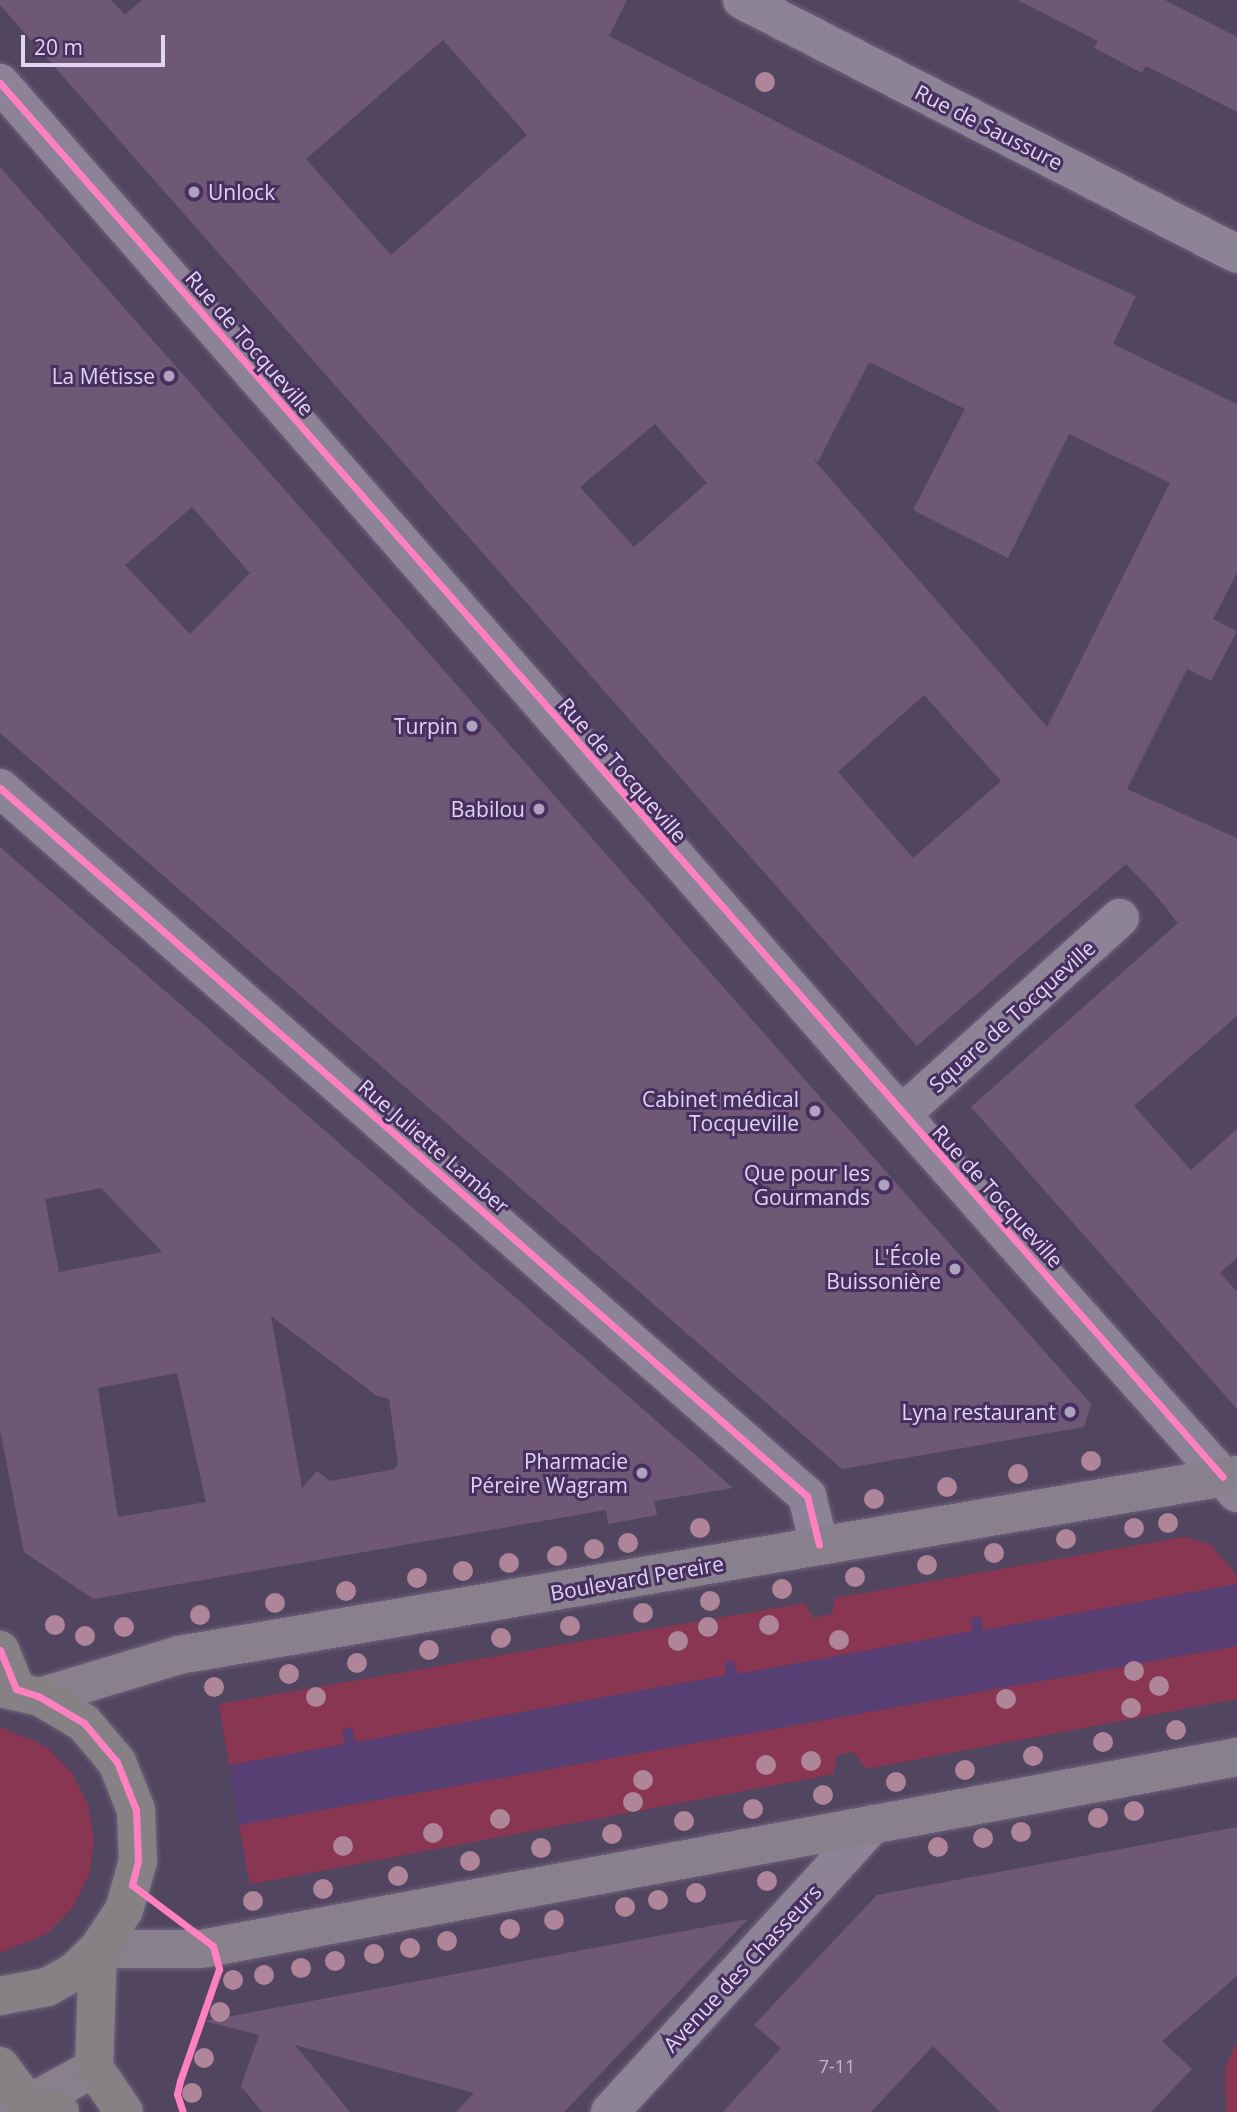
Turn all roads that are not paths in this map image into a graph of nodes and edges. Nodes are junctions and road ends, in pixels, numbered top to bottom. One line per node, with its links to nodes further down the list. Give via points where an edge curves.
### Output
1 (742, 0): 3 (street, Rue de Saussure)
2 (0, 83): 6 (street, Rue de Tocqueville)
3 (1237, 254)
4 (0, 788): 8 (street, Rue Juliette Lamber, via 807,1496)
5 (1121, 918): 6 (street, Square de Tocqueville)
6 (902, 1114): 7 (street, Rue de Tocqueville)
7 (1232, 1482): 8 (main road, Boulevard Pereire)
8 (819, 1545): 10 (main road, Boulevard Pereire, via 178,1655)
9 (0, 1650): 10 (main road)
10 (19, 1691): 13 (main road, via 93,1733 117,1762 136,1810 135,1873 124,1910)
11 (1237, 1756): 12 (main road)
12 (873, 1824): 13 (main road, via 201,1948); 19 (street, Avenue des Chasseurs)
13 (98, 1948): 14 (main road, via 74,1972 47,1987); 16 (main road)
14 (0, 1996)
15 (0, 2066): 17 (main road)
16 (94, 2068): 17 (main road); 18 (main road)
17 (34, 2110)
18 (124, 2112)
19 (610, 2112)

